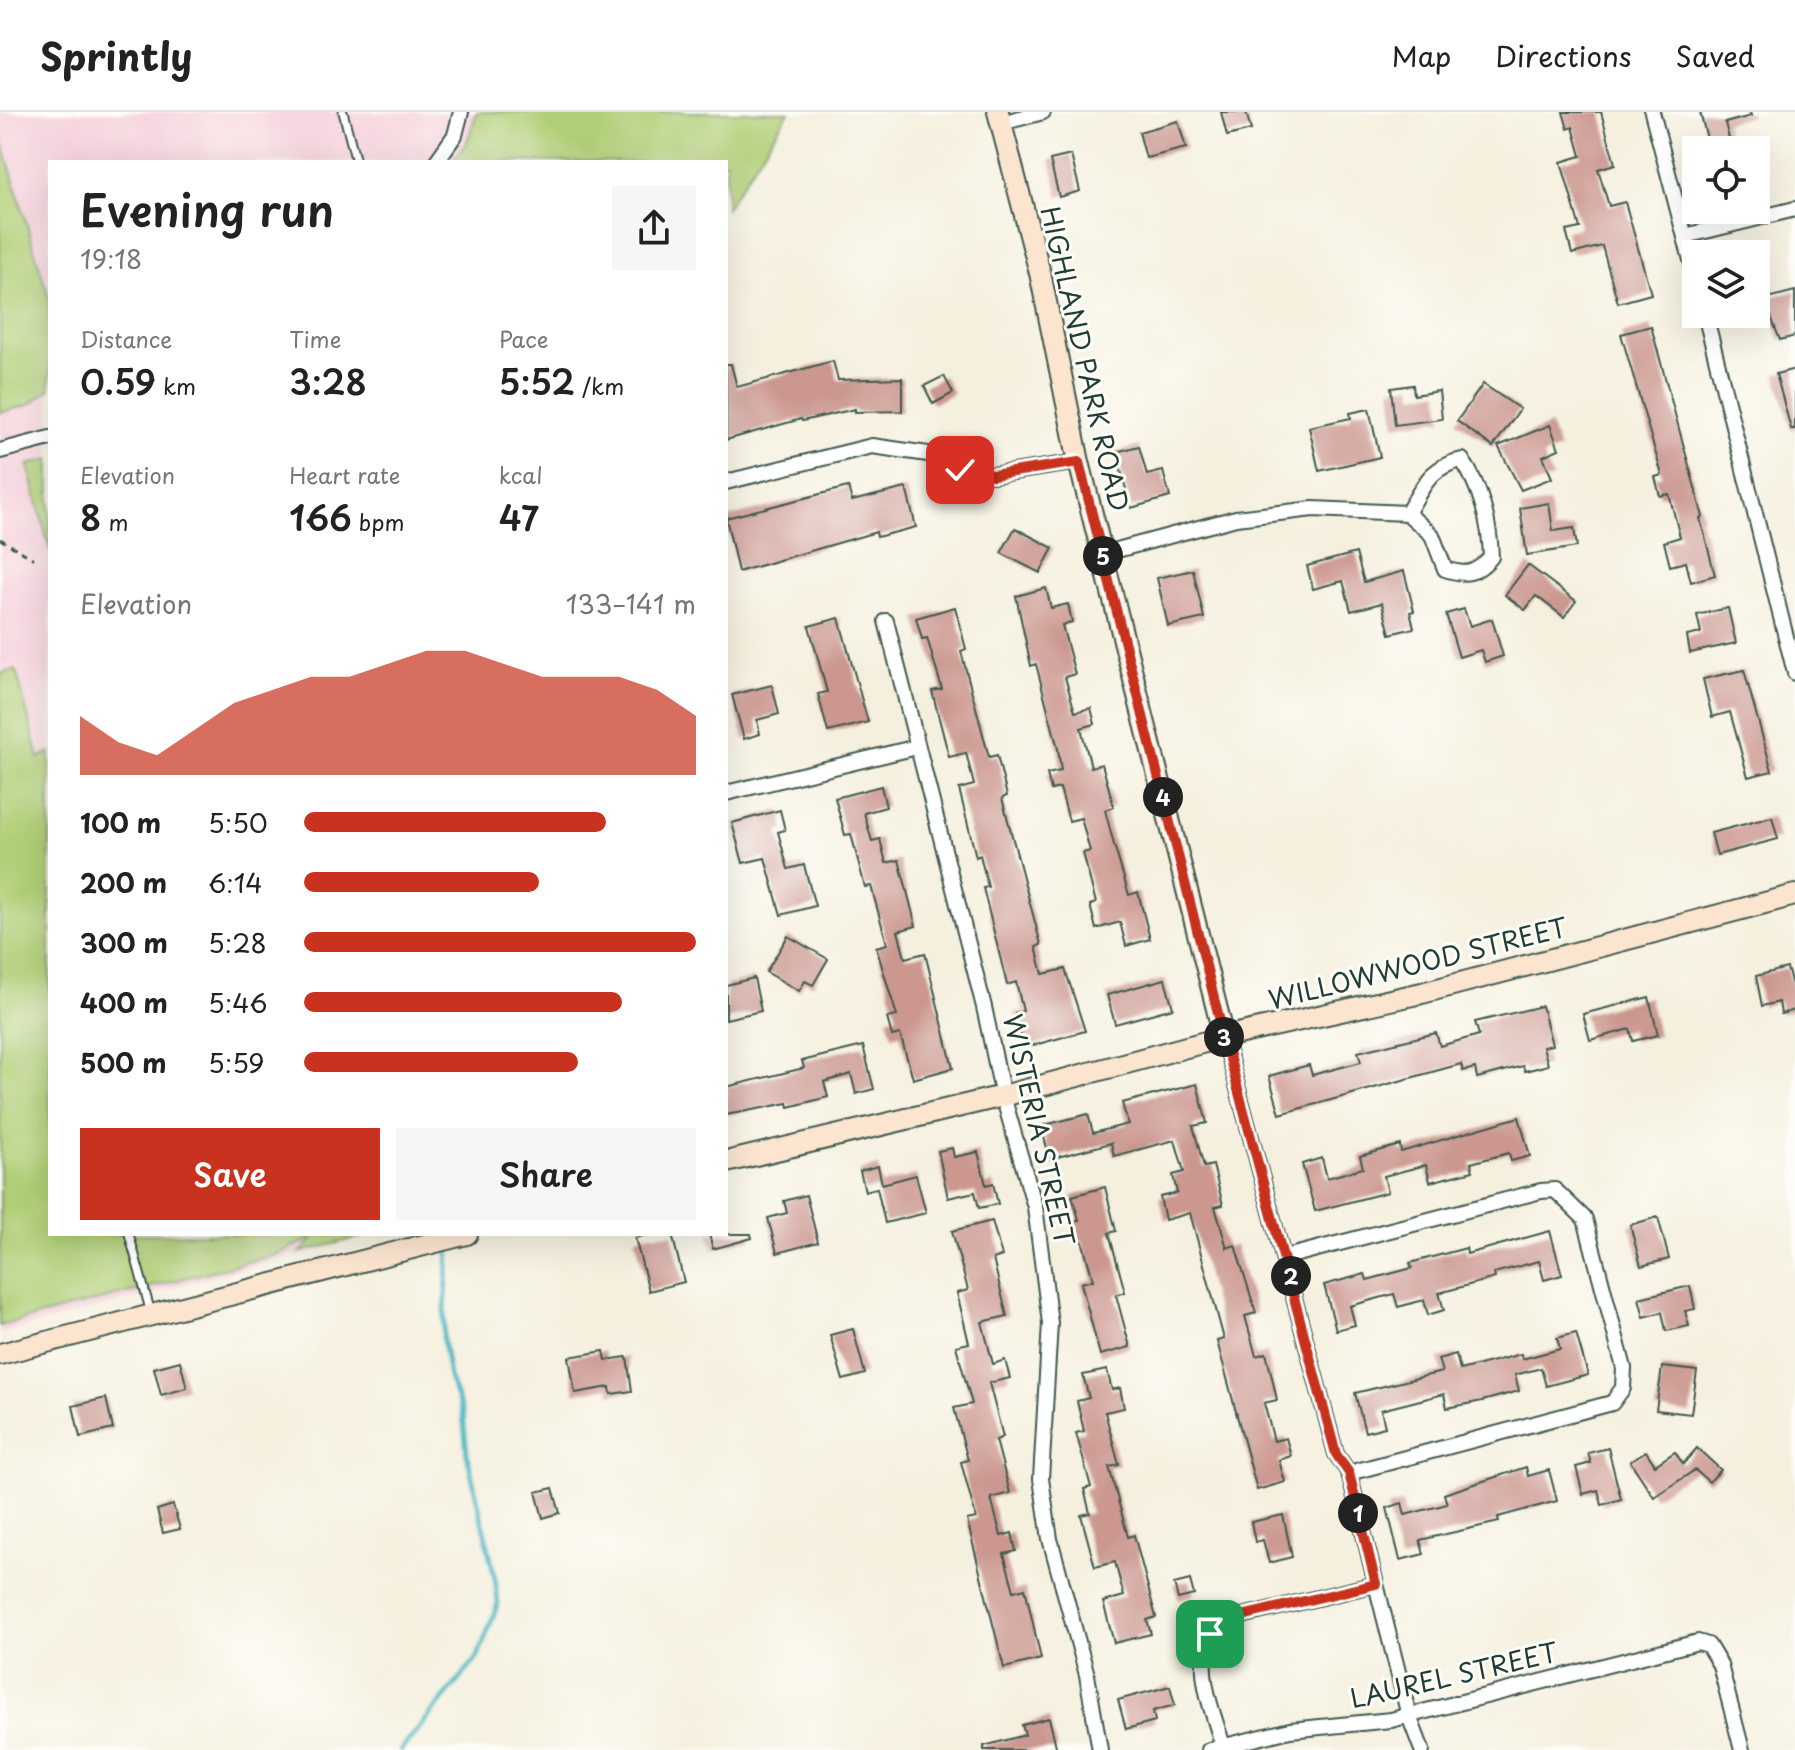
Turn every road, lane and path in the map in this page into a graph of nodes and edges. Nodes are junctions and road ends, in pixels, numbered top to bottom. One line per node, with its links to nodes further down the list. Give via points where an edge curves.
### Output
1 (343, 112): 6 (lane)
2 (461, 112): 7 (street, via 455,135)
3 (1043, 112): 5 (street)
4 (1652, 112): 9 (street)
5 (1000, 118): 14 (street, HIGHLAND PARK ROAD, via 1040,273)
6 (355, 160)
7 (437, 160)
8 (1795, 209): 9 (street)
9 (1685, 236): 10 (street)
10 (1686, 240)
11 (1709, 328): 21 (street)
12 (48, 439): 13 (street)
13 (0, 451)
14 (1079, 462): 15 (street, via 993,475 960,470 935,455 872,446); 18 (street, HIGHLAND PARK ROAD)
15 (728, 482)
16 (1407, 513): 16 (street, via 1430,475 1442,464 1462,460 1472,475 1491,557 1479,571 1463,575 1445,569 1432,535); 18 (street, via 1313,509 1236,518)
17 (0, 539): 19 (path)
18 (1102, 554): 25 (street, HIGHLAND PARK ROAD)
19 (34, 559)
20 (886, 621): 22 (street, WISTERIA STREET)
21 (1795, 673)
22 (917, 747): 23 (street); 26 (street, WISTERIA STREET)
23 (728, 793)
24 (1795, 895): 25 (street, WILLOWWOOD STREET, via 1422,993)
25 (1224, 1037): 26 (street, WILLOWWOOD STREET); 30 (street, HIGHLAND PARK ROAD)
26 (1003, 1096): 27 (street, WILLOWWOOD STREET); 37 (street, WISTERIA STREET, via 1035,1207 1047,1275 1050,1323 1041,1479)
27 (728, 1162)
28 (130, 1236): 31 (lane)
29 (459, 1236): 31 (street)
30 (1286, 1257): 33 (street, HIGHLAND PARK ROAD, via 1336,1454); 33 (street, via 1541,1191 1555,1190 1585,1219 1624,1368 1623,1388 1612,1403)
31 (151, 1315): 32 (street)
32 (0, 1354)
33 (1349, 1473): 34 (street, HIGHLAND PARK ROAD)
34 (1376, 1584): 35 (street, HIGHLAND PARK ROAD); 36 (street, via 1225,1620 1213,1629 1202,1669)
35 (1409, 1716): 36 (street, LAUREL STREET, via 1290,1730); 38 (street, HIGHLAND PARK ROAD); 39 (street, LAUREL STREET, via 1687,1643 1708,1645 1720,1665)
36 (1219, 1749)
37 (1100, 1750)
38 (1422, 1750)
39 (1742, 1750)

